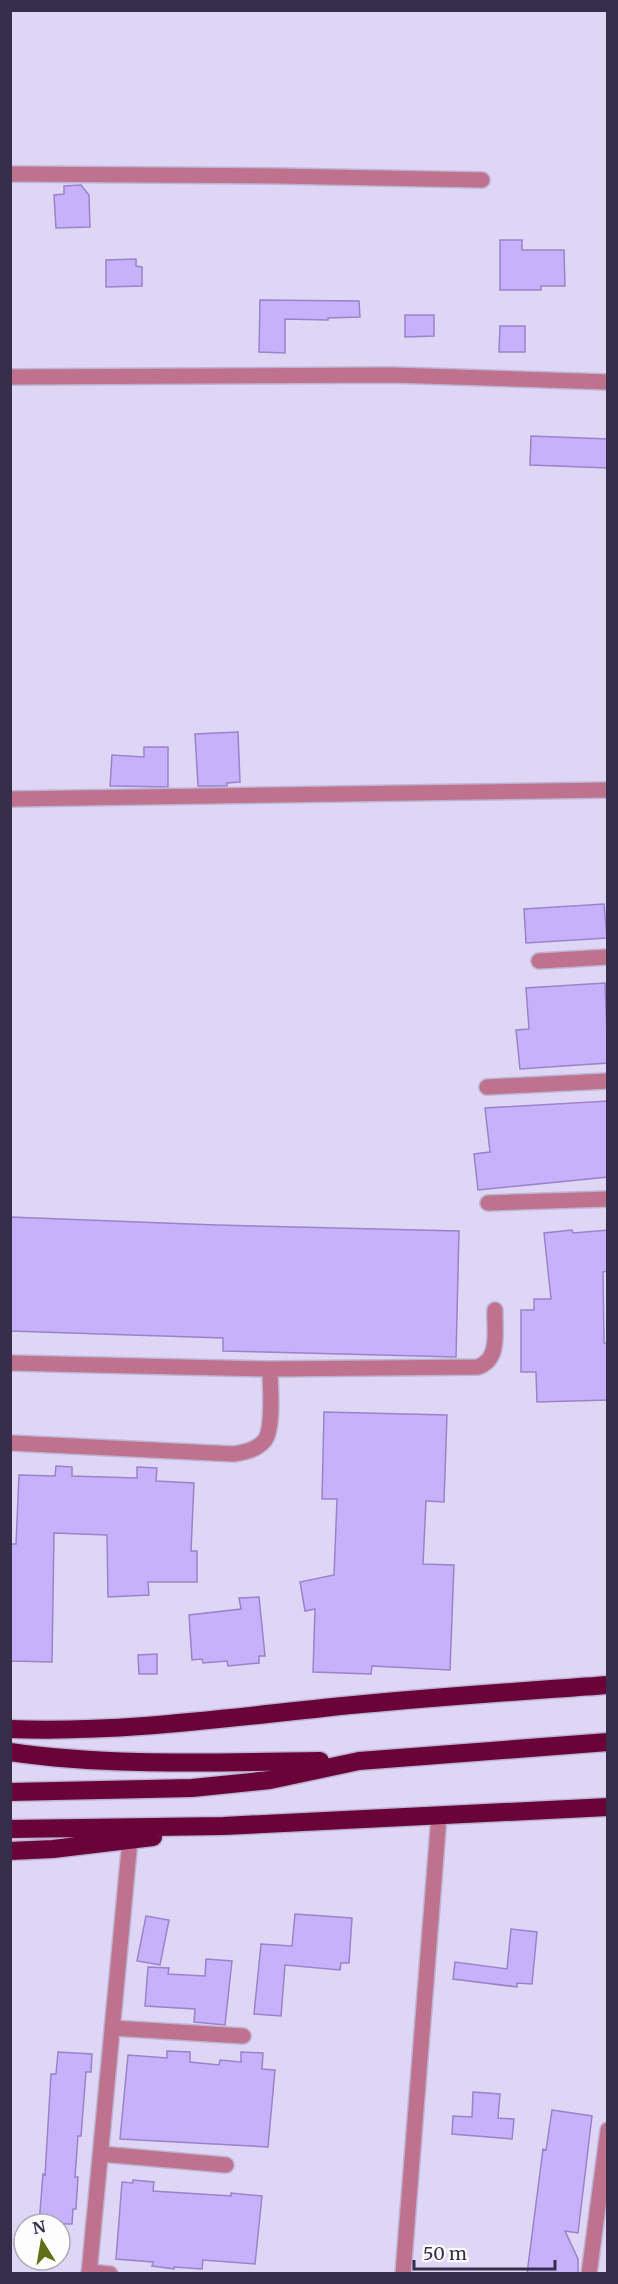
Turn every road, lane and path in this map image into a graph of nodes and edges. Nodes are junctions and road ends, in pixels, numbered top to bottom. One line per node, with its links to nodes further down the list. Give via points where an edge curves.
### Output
1 (10, 174): 2 (street)
2 (482, 180)
3 (10, 377): 4 (street, via 392,375)
4 (608, 382)
5 (608, 790): 6 (street)
6 (10, 799)
7 (608, 957): 8 (street)
8 (539, 961)
9 (608, 1081): 10 (street)
10 (487, 1087)
11 (608, 1199): 12 (street)
12 (488, 1203)
13 (495, 1311): 15 (street, via 494,1353 478,1367)
14 (10, 1363): 15 (street)
15 (270, 1369): 16 (street, via 269,1426 265,1440 253,1450 234,1454)
16 (10, 1443)
17 (608, 1685): 18 (highway, via 399,1700 153,1726)
18 (10, 1728)
19 (608, 1742): 21 (highway)
20 (10, 1752): 21 (highway, via 177,1763)
21 (359, 1761): 22 (highway, via 270,1780 192,1788)
22 (10, 1792)
23 (608, 1807): 24 (highway)
24 (439, 1816): 25 (highway); 36 (street)
25 (223, 1826): 26 (highway); 27 (highway)
26 (10, 1829)
27 (130, 1840): 28 (highway); 29 (street)
28 (10, 1851)
29 (112, 2028): 30 (street); 32 (street)
30 (243, 2036)
31 (608, 2130): 37 (street)
32 (101, 2154): 33 (street); 34 (street)
33 (226, 2165)
34 (89, 2273): 35 (street)
35 (110, 2274)
36 (403, 2274)
37 (589, 2274)

